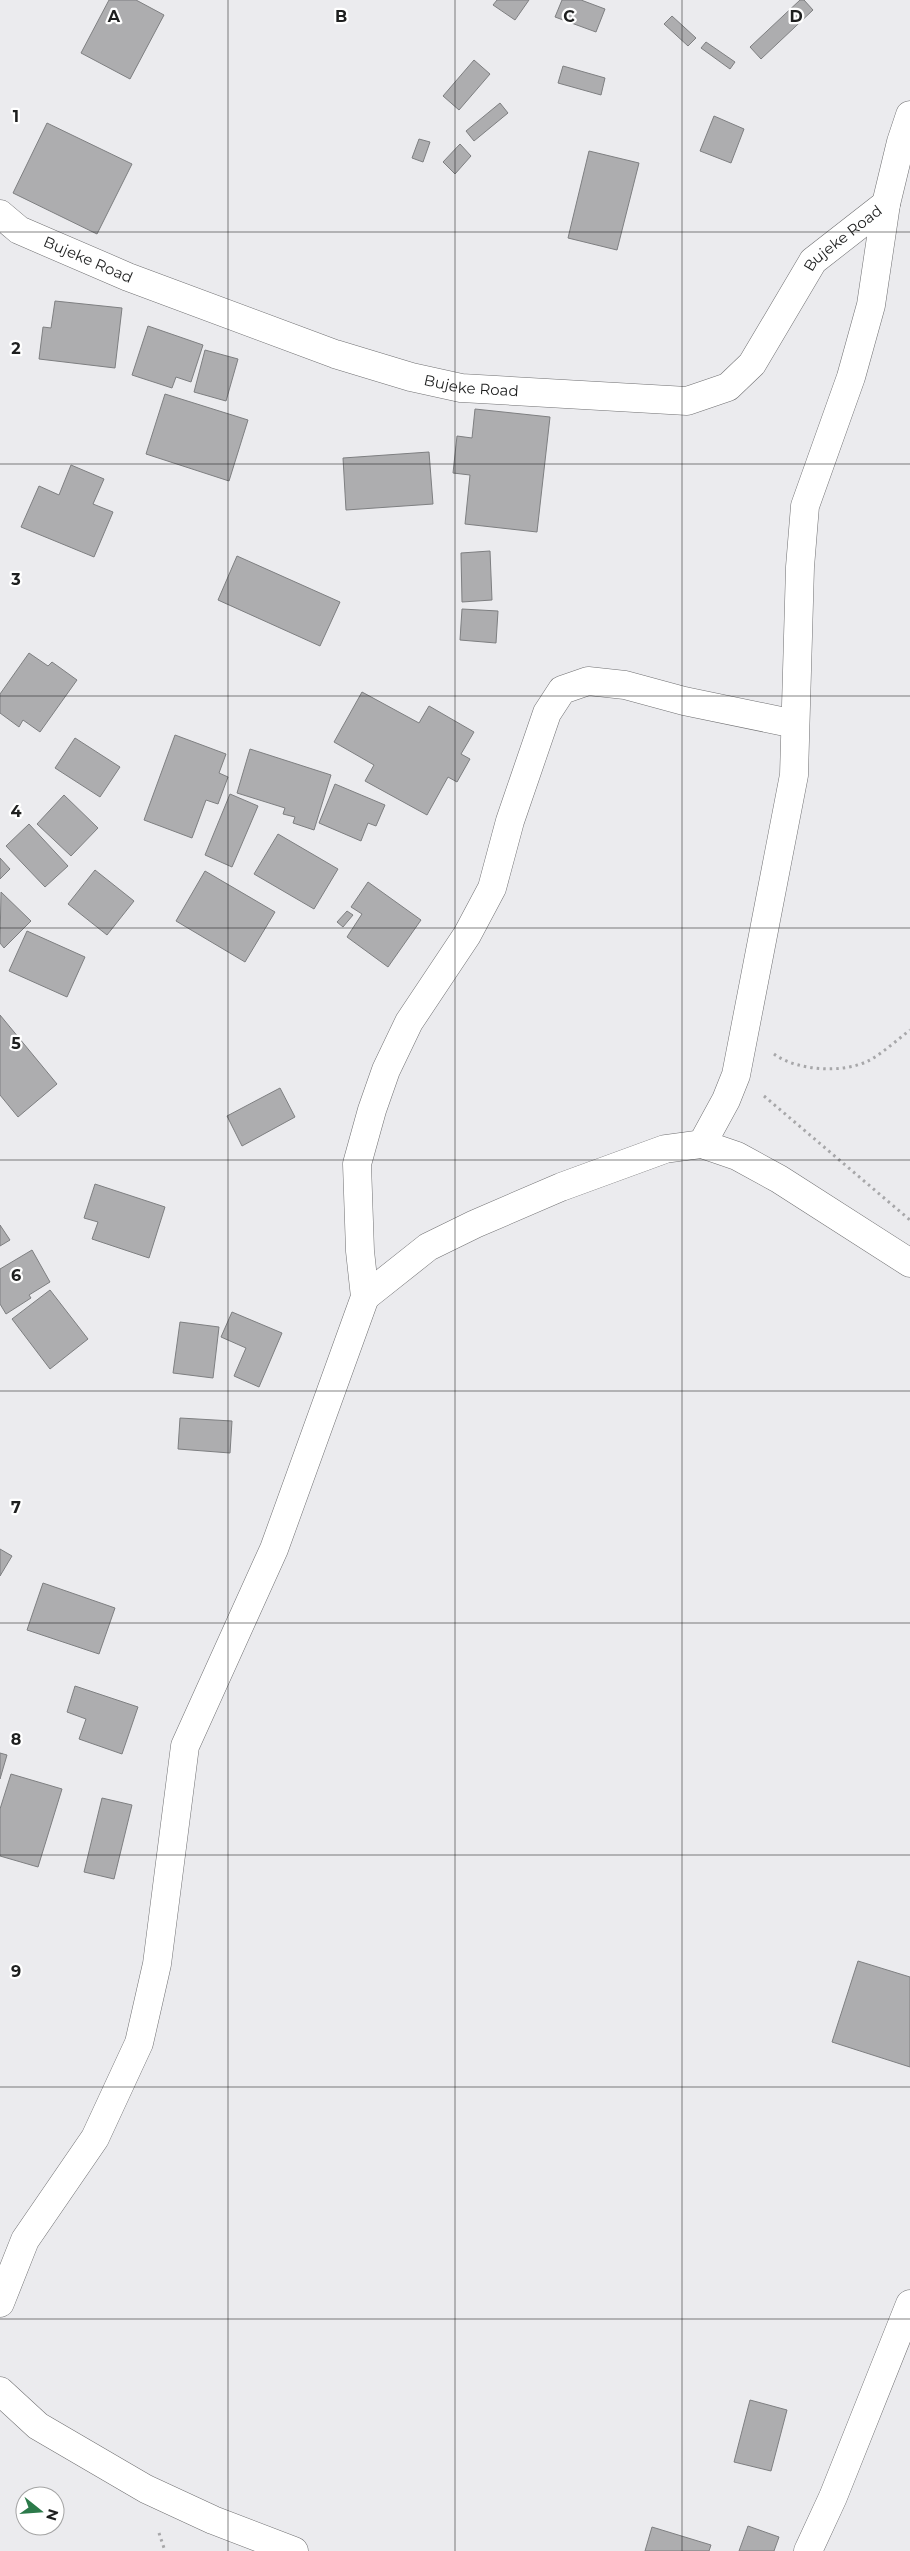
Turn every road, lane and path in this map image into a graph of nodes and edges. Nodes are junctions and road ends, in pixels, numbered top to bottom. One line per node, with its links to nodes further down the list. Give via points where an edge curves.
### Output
1 (910, 115): 2 (street)
2 (886, 204): 3 (street, Bujeke Road, via 813,261 752,364 728,387 687,401 461,388 411,377 335,354 128,277 19,230); 4 (street, via 864,332 805,506)
3 (0, 214)
4 (795, 724): 6 (street, via 794,775); 11 (street, via 625,685 588,681 562,690 547,712 510,821 492,888 466,935 409,1022 386,1070 372,1110 357,1164 360,1251)
5 (910, 1030): 6 (path, via 869,1061 836,1069 806,1067 779,1058)
6 (746, 1032): 7 (street)
7 (736, 1076): 8 (street); 9 (path)
8 (702, 1144): 10 (street, via 737,1156 779,1179); 11 (street, via 665,1148 475,1224 428,1247)
9 (910, 1220)
10 (910, 1263)
11 (366, 1297): 12 (street, via 274,1549 185,1746 157,1964 140,2043 95,2138 26,2240)
12 (0, 2303)
13 (910, 2304): 16 (street)
14 (0, 2391): 15 (street, via 38,2426 146,2489 213,2520)
15 (294, 2551)
16 (808, 2551)

